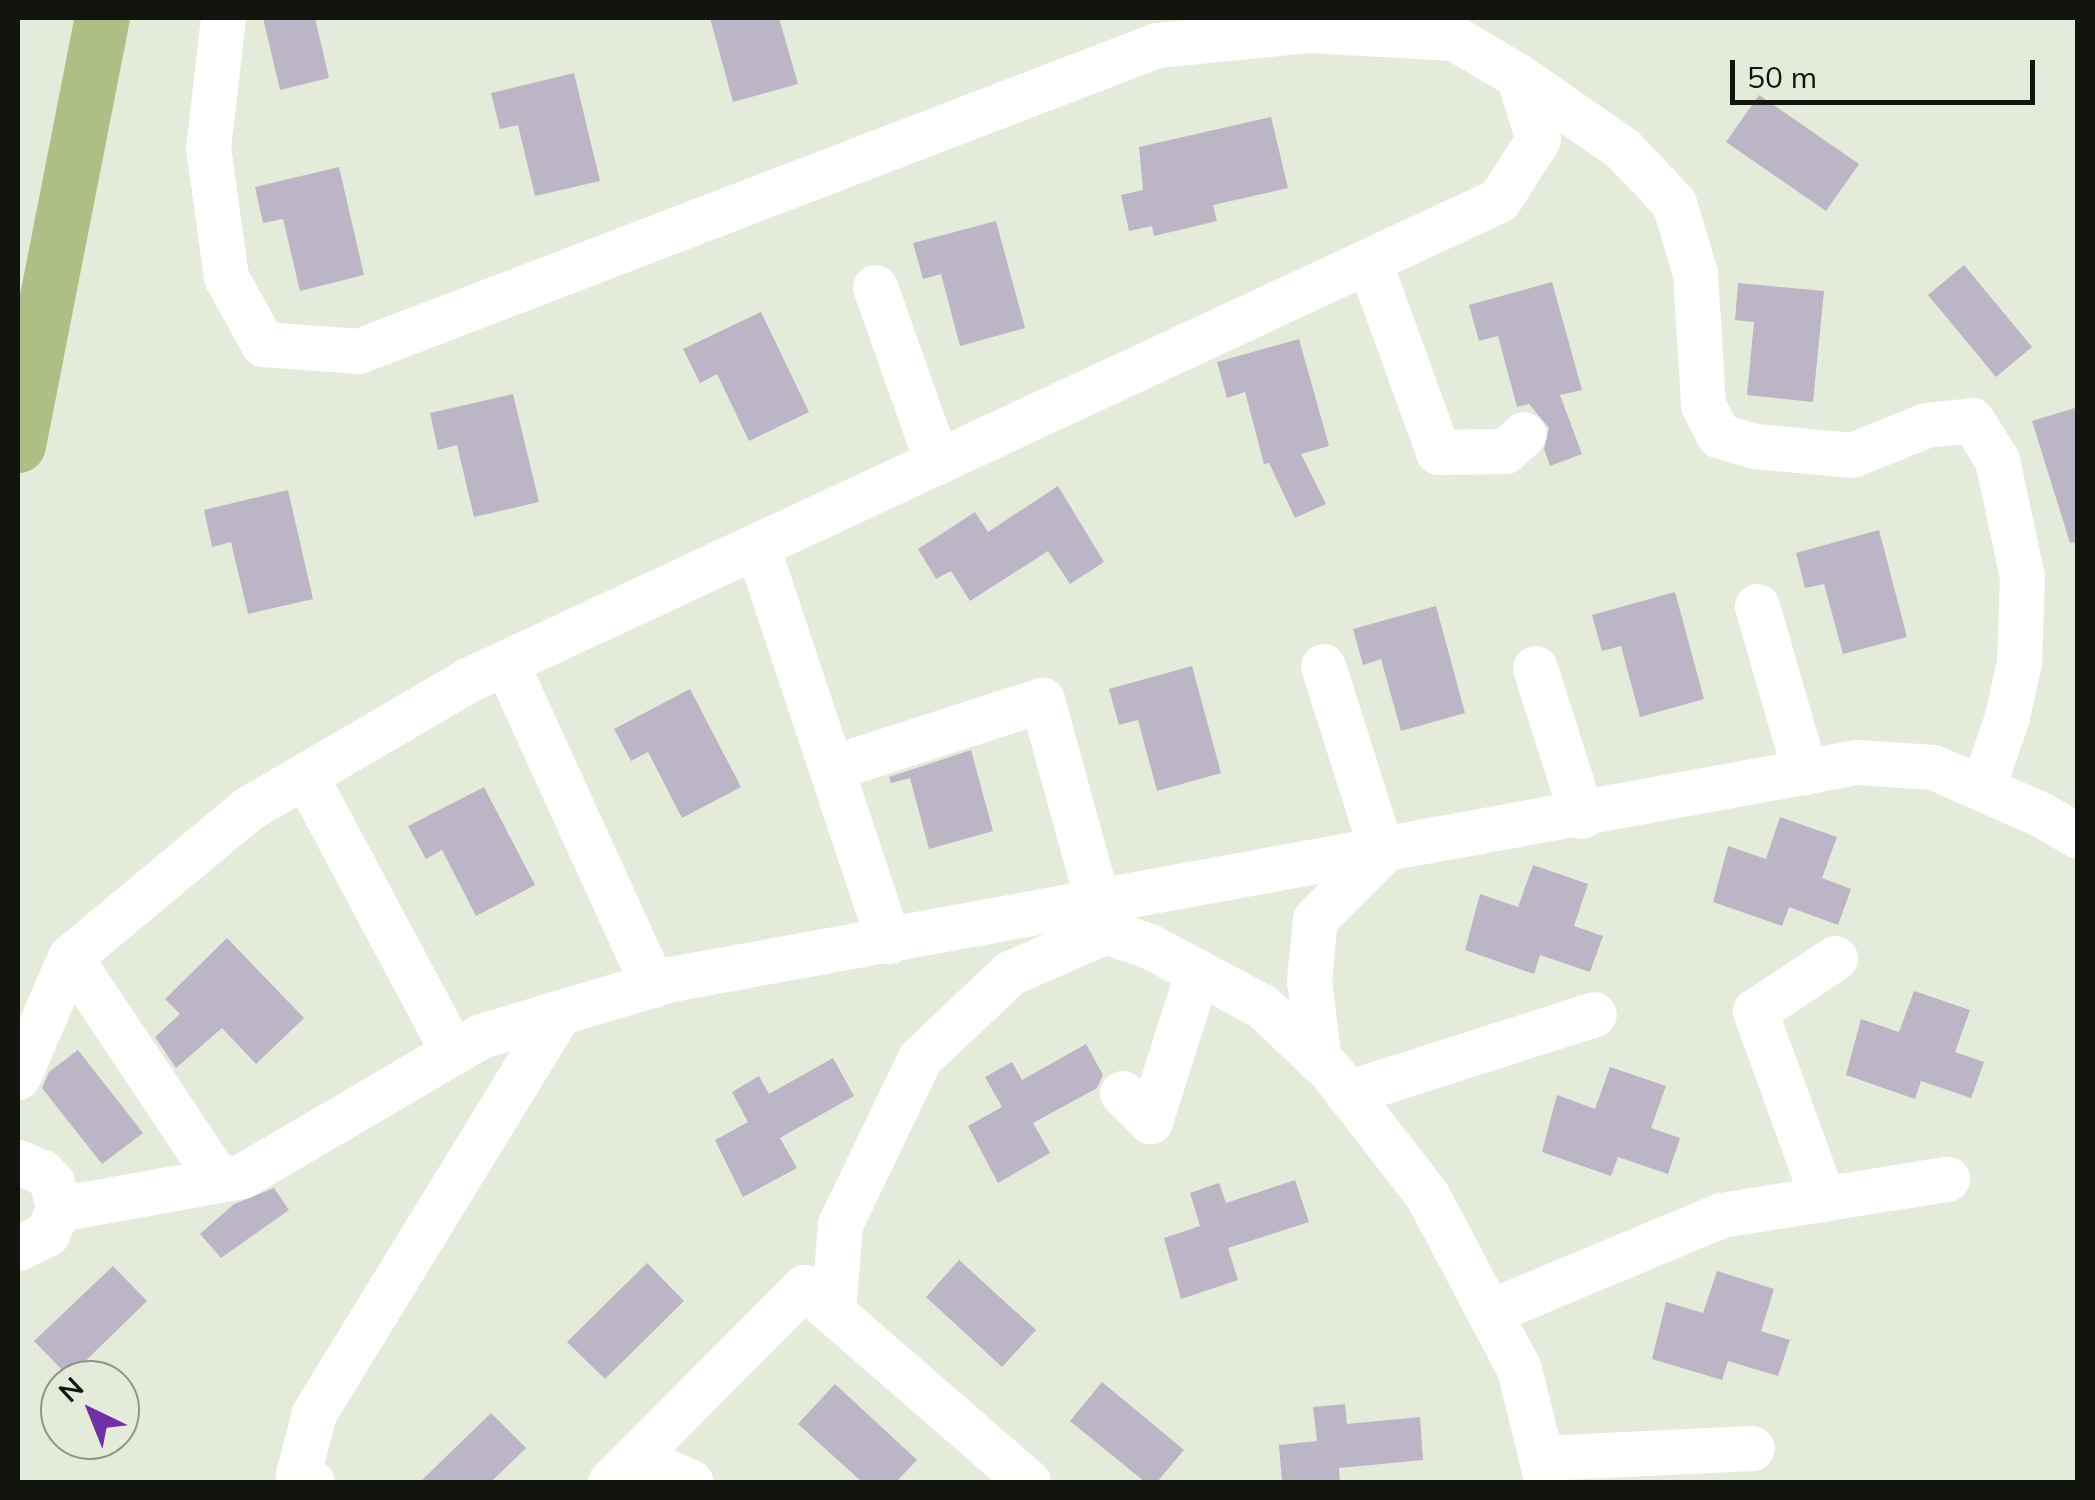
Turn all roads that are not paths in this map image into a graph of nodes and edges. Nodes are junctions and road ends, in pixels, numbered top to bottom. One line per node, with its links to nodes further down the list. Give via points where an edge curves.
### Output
1 (102, 18): 8 (main road)
2 (224, 18): 3 (street, via 208,148 226,277 263,344 358,350 1156,45 1308,30)
3 (1456, 28): 4 (street)
4 (1518, 76): 5 (street, via 1538,139 1499,200); 18 (street, via 1623,148 1674,203 1695,273 1703,404 1718,435 1754,446 1852,456 1926,425 1972,420 1997,460 2022,576 2019,662)
5 (1369, 261): 7 (street, via 1438,452 1506,451); 9 (street)
6 (875, 287): 9 (street)
7 (1524, 434)
8 (18, 445)
9 (937, 462): 10 (street)
10 (757, 546): 12 (street); 15 (street)
11 (1757, 606): 16 (street)
12 (506, 663): 17 (street); 27 (street)
13 (1323, 666): 21 (street)
14 (1535, 668): 19 (street)
15 (831, 768): 22 (street, via 1042,700); 23 (street)
16 (1805, 772): 18 (street, via 1857,762 1933,767); 19 (street)
17 (305, 775): 24 (street, via 249,808); 30 (street)
18 (1982, 789): 20 (street)
19 (1582, 816): 21 (street)
20 (2078, 836)
21 (1382, 852): 22 (street); 32 (street, via 1315,919 1310,981)
22 (1102, 917): 23 (street, via 1051,913); 26 (street); 40 (street, via 1010,973 920,1058 840,1224)
23 (889, 942): 27 (street)
24 (70, 957): 31 (street); 36 (street)
25 (1835, 958): 37 (street, via 1755,1011)
26 (1198, 972): 32 (street, via 1262,1006); 33 (street, via 1150,1120)
27 (653, 985): 28 (street)
28 (559, 1012): 30 (street); 45 (street, via 314,1412 298,1474)
29 (1594, 1014): 32 (street)
30 (453, 1052): 36 (street, via 242,1176)
31 (18, 1077)
32 (1333, 1077): 41 (street, via 1426,1195)
33 (1122, 1093)
34 (18, 1162): 38 (street, via 52,1182)
35 (1947, 1179): 37 (street)
36 (219, 1180): 38 (street)
37 (1823, 1198): 41 (street, via 1721,1215)
38 (58, 1209): 39 (street, via 48,1234)
39 (18, 1248)
40 (832, 1312): 43 (street, via 804,1287); 47 (street)
41 (1488, 1312): 44 (street, via 1519,1370)
42 (1752, 1448): 44 (street)
43 (622, 1470): 46 (street)
44 (1544, 1470)
45 (312, 1482)
46 (692, 1482)
47 (1028, 1482)

